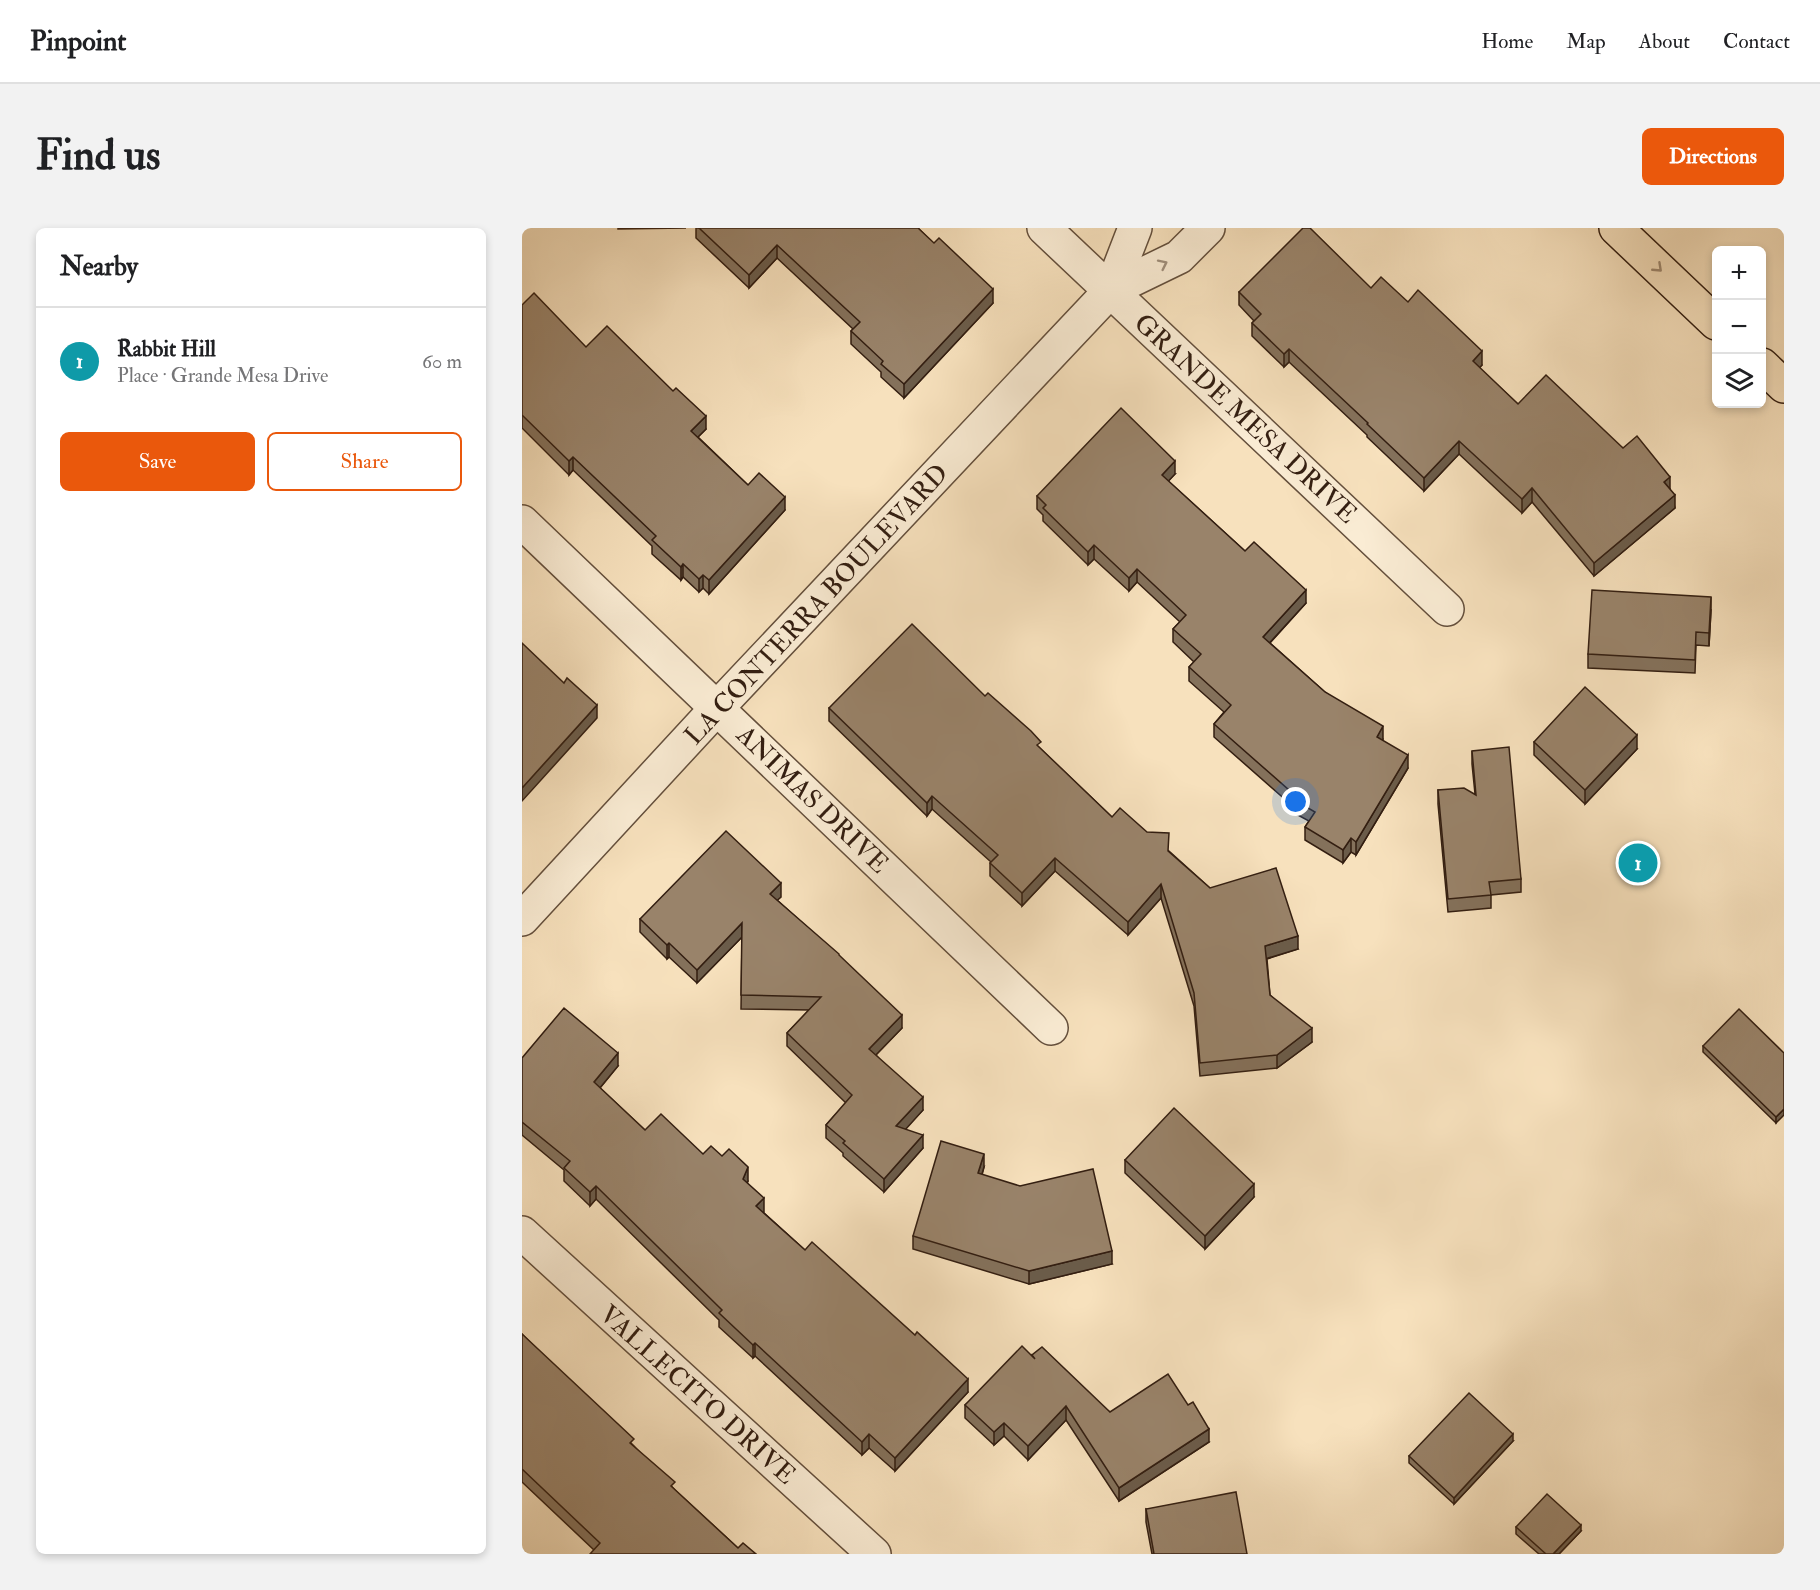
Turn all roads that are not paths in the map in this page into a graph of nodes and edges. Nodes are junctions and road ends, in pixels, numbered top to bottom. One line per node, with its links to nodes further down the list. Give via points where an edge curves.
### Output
1 (1044, 228): 5 (street, GRANDE MESA DRIVE)
2 (1135, 228): 5 (street, LA CONTERRA BOULEVARD)
3 (1208, 228): 5 (street, LA CONTERRA BOULEVARD, one-way to 3, via 1179,257)
4 (1616, 228): 6 (main road, one-way to 6)
5 (1111, 290): 10 (street, GRANDE MESA DRIVE); 11 (street, LA CONTERRA BOULEVARD)
6 (1712, 319)
7 (1766, 370): 8 (main road)
8 (1784, 386)
9 (522, 522): 11 (street, ANIMAS DRIVE)
10 (1447, 609)
11 (717, 708): 12 (street, LA CONTERRA BOULEVARD); 13 (street, ANIMAS DRIVE)
12 (522, 919)
13 (1051, 1028)
14 (522, 1233): 15 (street, VALLECITO DRIVE)
15 (874, 1554)

